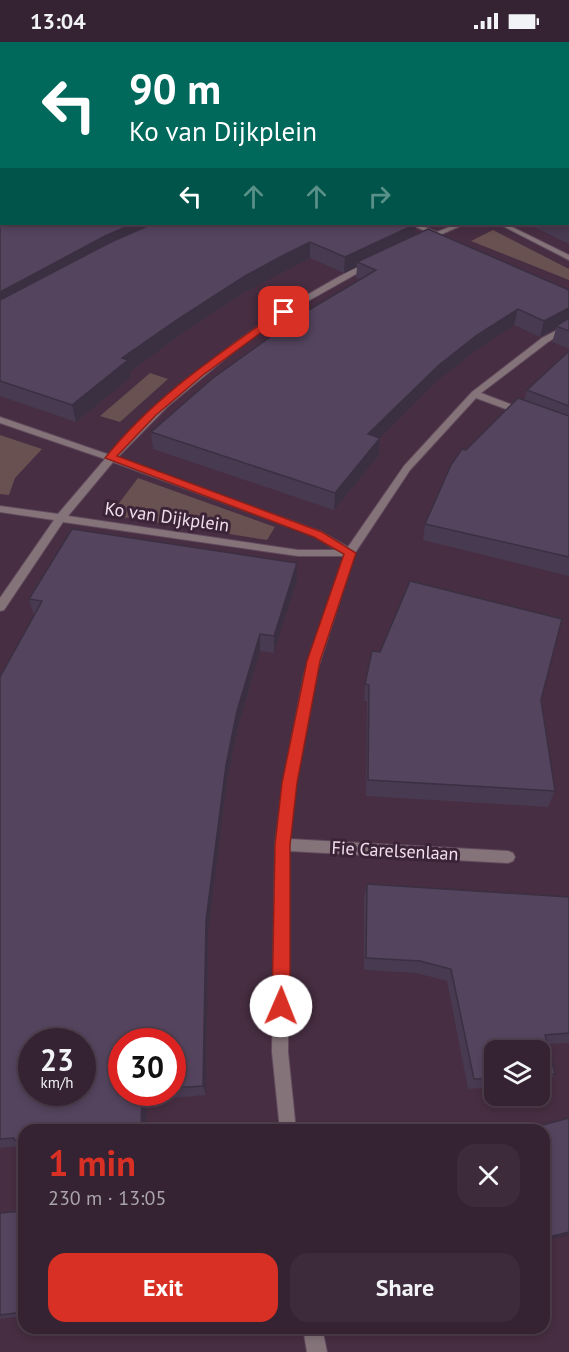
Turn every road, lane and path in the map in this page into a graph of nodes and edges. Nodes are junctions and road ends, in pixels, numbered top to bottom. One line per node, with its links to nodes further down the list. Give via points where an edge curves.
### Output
1 (415, 225): 4 (street)
2 (459, 225): 4 (street)
3 (504, 225): 7 (street)
4 (436, 234): 5 (street); 6 (street)
5 (449, 239)
6 (418, 242)
7 (569, 258)
8 (380, 260): 13 (street, via 284,312 238,344 153,413)
9 (569, 326): 10 (street)
10 (475, 394): 11 (street); 16 (street, via 407,468)
11 (537, 418)
12 (0, 420): 13 (street, Ko van Dijkplein)
13 (110, 458): 15 (street); 16 (street, Ko van Dijkplein, via 318,534)
14 (0, 509): 15 (street, Ko van Dijkplein)
15 (60, 518): 16 (street, Ko van Dijkplein, via 298,553); 17 (street)
16 (350, 553): 18 (street, via 310,675 289,783)
17 (0, 607)
18 (282, 845): 19 (street, Fie Carelsenlaan); 20 (street, via 280,1052)
19 (508, 857)
20 (287, 1124)
21 (314, 1334): 22 (street)
22 (317, 1352)

